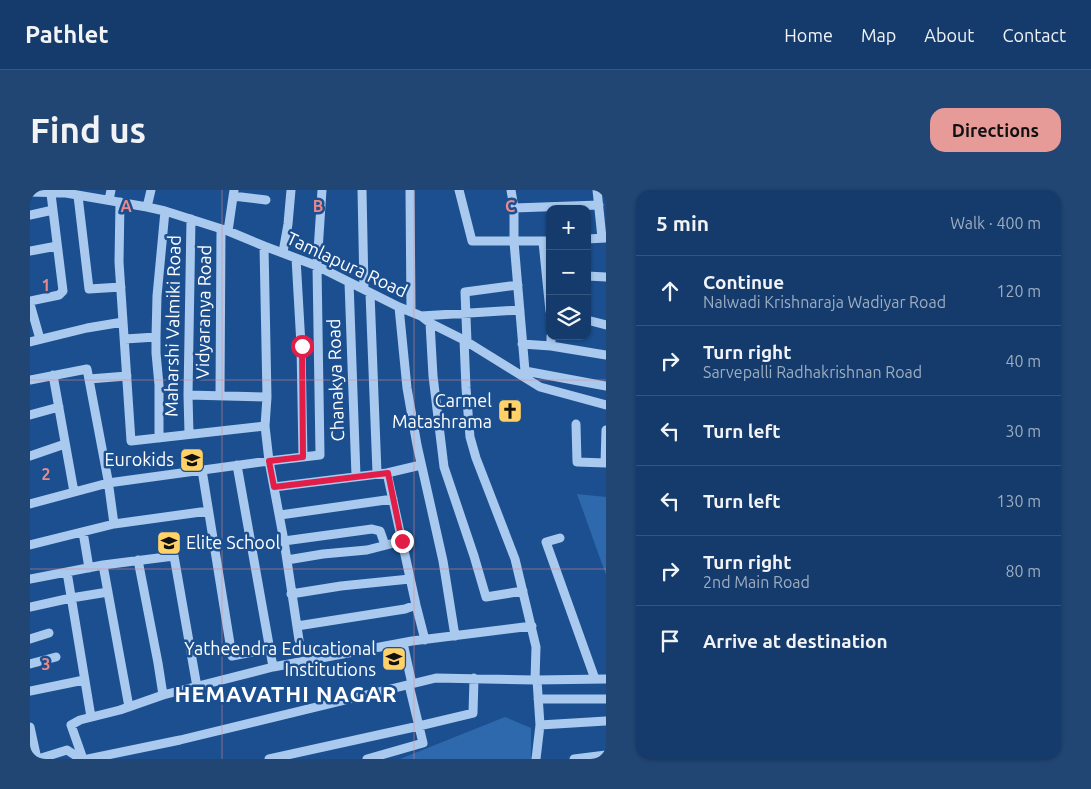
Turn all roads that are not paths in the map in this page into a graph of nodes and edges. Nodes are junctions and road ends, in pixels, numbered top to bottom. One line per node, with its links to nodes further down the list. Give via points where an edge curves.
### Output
1 (112, 190): 15 (street)
2 (151, 190): 19 (street)
3 (291, 190): 33 (street)
4 (322, 190): 35 (street)
5 (362, 190): 41 (street)
6 (410, 190): 45 (street)
7 (511, 190): 20 (street)
8 (597, 190): 18 (street)
9 (461, 191): 29 (street, via 472,241)
10 (30, 192): 13 (street, Tamlapura Road)
11 (66, 192): 13 (street, Tamlapura Road); 14 (street, Tamlapura Road)
12 (233, 193): 16 (street); 25 (street, Vidyaranya Road)
13 (51, 194): 21 (street)
14 (78, 196): 15 (street, Tamlapura Road); 40 (street, via 89,289)
15 (109, 200): 17 (street, Tamlapura Road)
16 (266, 200)
17 (120, 202): 19 (street, Tamlapura Road); 40 (street)
18 (599, 205): 20 (street); 26 (street)
19 (147, 207): 22 (street, Tamlapura Road)
20 (514, 208): 29 (street)
21 (53, 210): 23 (street); 30 (street)
22 (165, 211): 24 (street, Tamlapura Road); 52 (street)
23 (30, 215)
24 (190, 219): 25 (street, Tamlapura Road); 66 (street, Maharshi Valmiki Road)
25 (225, 230): 31 (street, Tamlapura Road); 67 (street, Vidyaranya Road)
26 (604, 238): 27 (street)
27 (591, 239)
28 (546, 241): 29 (street)
29 (514, 242): 39 (street)
30 (57, 246): 32 (street); 42 (street, via 62,293)
31 (264, 246): 33 (street, Tamlapura Road); 68 (street)
32 (30, 251)
33 (283, 252): 34 (street, Tamlapura Road)
34 (296, 258): 35 (street, Tamlapura Road); 79 (street, via 302,346)
35 (318, 266): 38 (street, Tamlapura Road); 79 (street, via 320,455)
36 (591, 276): 37 (street)
37 (606, 277)
38 (349, 282): 41 (street, Tamlapura Road); 87 (street, Chanakya Road)
39 (518, 285): 44 (street); 46 (street, via 465,292)
40 (121, 287): 49 (street)
41 (367, 291): 43 (street, Tamlapura Road); 86 (street)
42 (30, 302): 53 (street)
43 (399, 307): 45 (street, Tamlapura Road); 83 (street, via 407,388)
44 (520, 310): 46 (street); 58 (street)
45 (411, 312): 47 (street, Tamlapura Road)
46 (465, 313): 47 (street); 55 (street)
47 (421, 316): 50 (street, Tamlapura Road)
48 (591, 321): 51 (street)
49 (123, 322): 53 (street); 54 (street)
50 (430, 323): 55 (street, Tamlapura Road); 109 (street, via 444,467 486,598)
51 (606, 325)
52 (156, 337): 54 (street); 76 (street)
53 (40, 339): 57 (street)
54 (125, 339): 62 (street)
55 (466, 341): 60 (street, Tamlapura Road, via 510,369); 109 (street, via 470,437 515,559)
56 (551, 341): 58 (street); 59 (street)
57 (30, 342)
58 (522, 344): 60 (street)
59 (606, 355)
60 (524, 373): 65 (street); 69 (street, Tamlapura Road, via 540,387)
61 (53, 375): 63 (street, via 87,369); 64 (street); 70 (street)
62 (127, 376): 63 (street); 76 (street, via 131,441)
63 (89, 379): 88 (street)
64 (30, 380)
65 (606, 386)
66 (188, 395): 67 (street); 75 (street, Maharshi Valmiki Road)
67 (220, 396): 68 (street)
68 (267, 397): 73 (street)
69 (606, 405)
70 (59, 407): 71 (street); 77 (street)
71 (30, 415)
72 (576, 424): 81 (street, via 577,462)
73 (265, 426): 75 (street); 80 (street)
74 (606, 430): 81 (street)
75 (189, 434): 76 (street)
76 (159, 438)
77 (65, 444): 78 (street); 90 (street)
78 (30, 456)
79 (303, 457): 80 (street)
80 (269, 461): 82 (street); 89 (street)
81 (606, 463)
82 (237, 465): 84 (street); 123 (street)
83 (421, 465): 85 (street); 118 (street, via 443,561)
84 (202, 470): 88 (street); 93 (street)
85 (388, 473): 86 (street); 91 (street)
86 (377, 474): 87 (street)
87 (356, 476): 89 (street)
88 (108, 483): 90 (street); 95 (street)
89 (274, 487): 94 (street)
90 (74, 492): 92 (street)
91 (393, 498): 94 (street); 99 (street)
92 (30, 504)
93 (208, 511): 95 (street); 123 (street, via 232,656)
94 (280, 515): 98 (street)
95 (114, 524): 96 (street)
96 (83, 532): 100 (street); 105 (street)
97 (560, 538): 128 (street, via 546,542)
98 (284, 541): 101 (street, via 372,529 380,531); 103 (street)
99 (402, 541): 101 (street); 108 (street)
100 (30, 544)
101 (385, 545): 103 (street)
102 (138, 560): 104 (street); 133 (street, via 174,556); 135 (street)
103 (287, 560): 111 (street)
104 (103, 565): 105 (street); 110 (street)
105 (89, 568): 106 (street)
106 (67, 572): 107 (street); 112 (street)
107 (30, 579)
108 (410, 579): 111 (street); 113 (street)
109 (523, 591): 116 (street)
110 (108, 592): 112 (street); 138 (street)
111 (291, 594): 115 (street)
112 (72, 598): 114 (street); 130 (street)
113 (416, 606): 115 (street); 121 (street)
114 (30, 607)
115 (298, 626): 120 (street)
116 (532, 626): 118 (street); 131 (street)
117 (49, 633): 119 (street)
118 (455, 636): 121 (street)
119 (30, 639)
120 (299, 640)
121 (425, 640): 122 (street)
122 (403, 643): 126 (street); 132 (street)
123 (269, 648): 126 (street)
124 (56, 657): 125 (street)
125 (30, 664)
126 (273, 667): 133 (street)
127 (474, 678): 131 (street); 132 (street, via 436,678); 142 (street, via 473,713)
128 (595, 679): 129 (street); 131 (street)
129 (606, 679)
130 (84, 680): 134 (street); 139 (street)
131 (536, 680): 136 (street)
132 (411, 684): 142 (street); 147 (street)
133 (197, 687): 135 (street)
134 (30, 691)
135 (163, 695): 138 (street)
136 (538, 699): 137 (street); 141 (street)
137 (606, 699)
138 (129, 707): 139 (street)
139 (91, 717): 146 (street, via 71,725)
140 (606, 721): 141 (street)
141 (540, 725): 150 (street)
142 (419, 726): 148 (street); 149 (street, via 423,743)
143 (30, 727): 145 (street)
144 (606, 755): 151 (street)
145 (37, 759): 146 (street, via 67,750)
146 (82, 759)
147 (88, 759)
148 (269, 759)
149 (367, 759)
150 (536, 759)
151 (574, 759)

